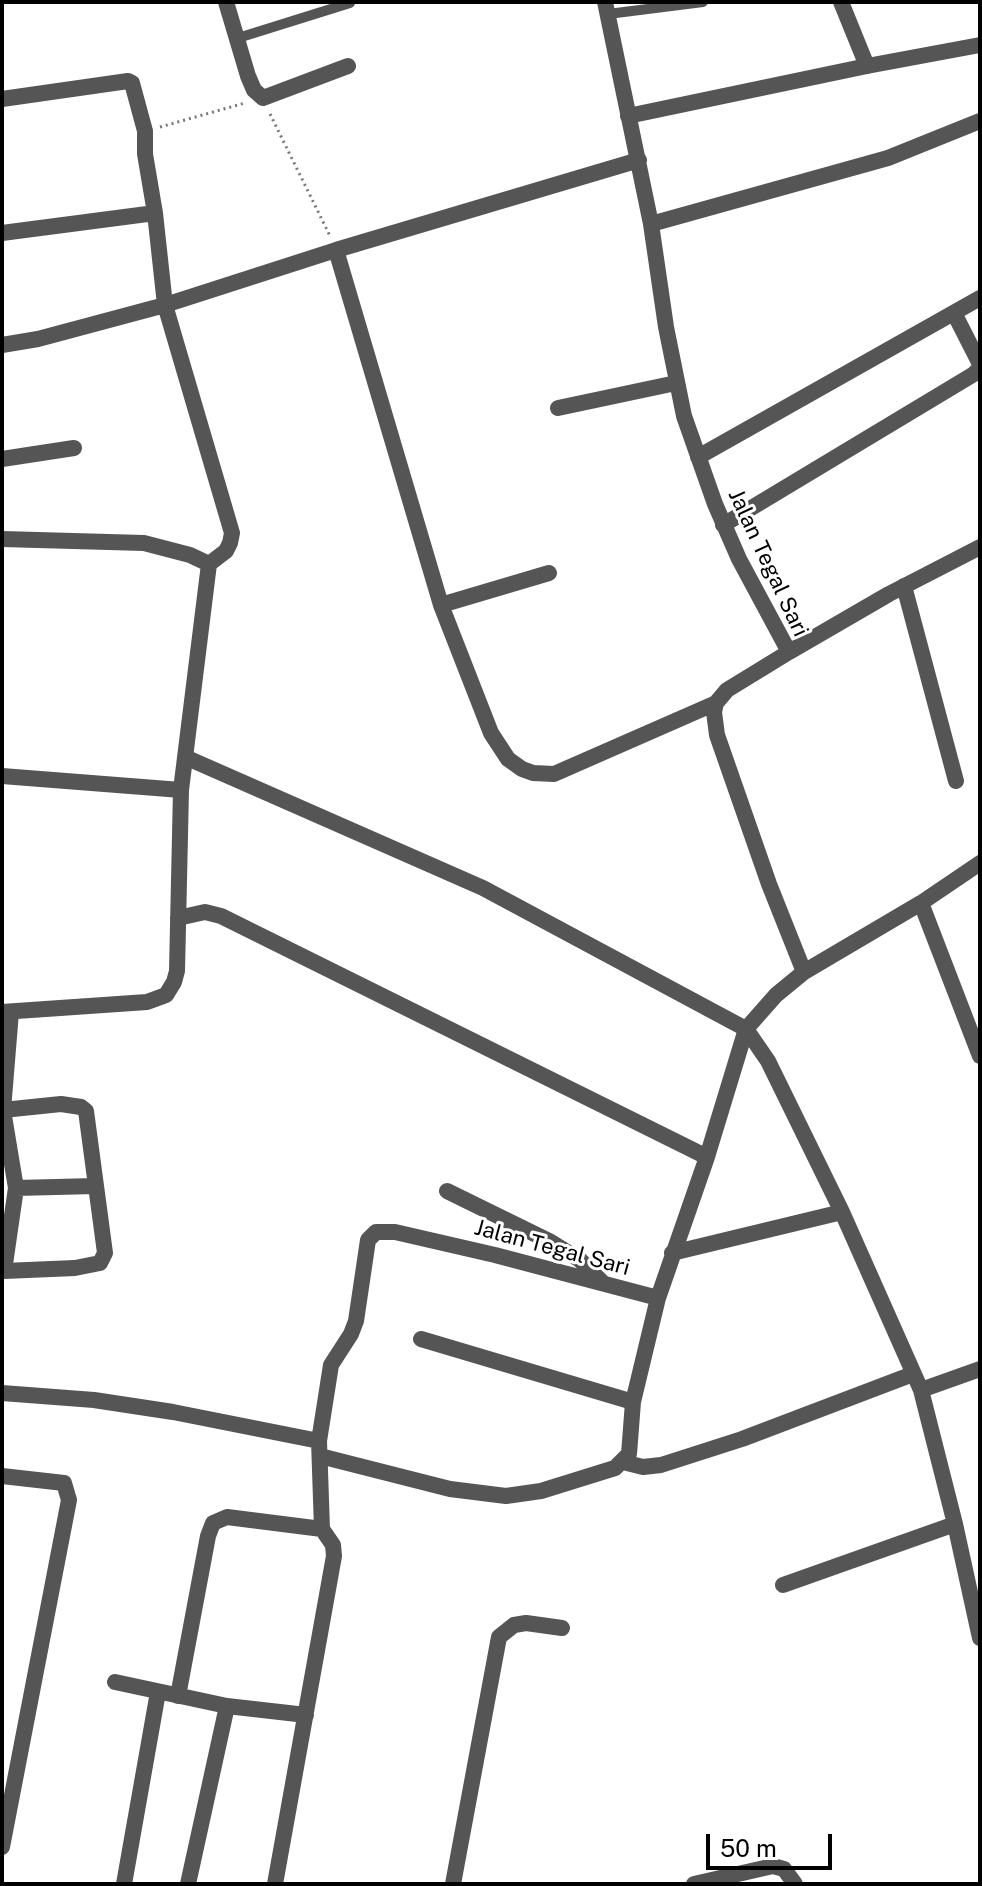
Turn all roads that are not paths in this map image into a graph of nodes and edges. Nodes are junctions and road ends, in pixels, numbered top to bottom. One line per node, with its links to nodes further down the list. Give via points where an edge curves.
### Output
1 (226, 2): 6 (street)
2 (703, 2): 5 (lane)
3 (841, 2): 9 (street)
4 (350, 3): 6 (lane)
5 (606, 8): 11 (street, Jalan Tegal Sari)
6 (238, 38): 8 (street, via 248,76 263,98)
7 (980, 45): 9 (street)
8 (348, 66)
9 (867, 66): 11 (street)
10 (2, 99): 14 (street, via 128,81 134,86 145,131)
11 (628, 116): 13 (street, Jalan Tegal Sari)
12 (980, 121): 15 (street, via 888,158)
13 (639, 160): 15 (street, Jalan Tegal Sari); 17 (street)
14 (155, 213): 16 (street); 19 (street)
15 (651, 224): 23 (street, Jalan Tegal Sari)
16 (2, 233)
17 (336, 250): 19 (street); 34 (street, Jalan Tegal Sari)
18 (980, 298): 20 (street)
19 (165, 305): 21 (street); 31 (street, via 232,533 226,551)
20 (954, 313): 22 (street); 26 (street)
21 (2, 345)
22 (980, 366): 28 (street)
23 (676, 383): 24 (street); 26 (street, Jalan Tegal Sari)
24 (558, 408)
25 (74, 448): 27 (street)
26 (698, 457): 28 (street, Jalan Tegal Sari)
27 (2, 459)
28 (723, 525): 35 (street, Jalan Tegal Sari)
29 (2, 539): 31 (street, via 144,543)
30 (980, 547): 33 (street)
31 (209, 564): 37 (street)
32 (549, 573): 34 (street)
33 (904, 586): 35 (street); 39 (street)
34 (441, 605): 36 (street, Jalan Tegal Sari, via 491,733 508,759 533,773 569,769)
35 (789, 652): 36 (street, Jalan Tegal Sari, via 738,681)
36 (716, 703): 44 (street, via 717,735)
37 (185, 757): 40 (street); 46 (street, via 483,888)
38 (2, 776): 40 (street)
39 (956, 781)
40 (181, 790): 43 (street)
41 (980, 863): 42 (street)
42 (921, 903): 44 (street); 47 (street)
43 (178, 918): 45 (street, via 174,982 157,1000); 49 (street, via 205,912 221,916)
44 (804, 972): 46 (street)
45 (6, 1012): 48 (street)
46 (746, 1029): 49 (street); 53 (street, via 768,1061)
47 (980, 1056)
48 (3, 1110): 50 (street, via 61,1104 86,1111); 51 (street)
49 (707, 1157): 54 (street)
50 (95, 1186): 51 (street); 55 (street, via 105,1253 100,1263)
51 (16, 1188): 55 (street)
52 (447, 1191): 56 (street, via 551,1242)
53 (842, 1212): 54 (street); 60 (street)
54 (672, 1253): 57 (street)
55 (3, 1277)
56 (603, 1283): 57 (street, Jalan Tegal Sari); 64 (street, Jalan Tegal Sari, via 466,1248 376,1232 368,1240 356,1321 331,1365)
57 (658, 1298): 63 (street)
58 (421, 1339): 63 (street)
59 (980, 1369): 61 (street)
60 (913, 1374): 61 (street); 65 (street, via 661,1465)
61 (921, 1390): 67 (street)
62 (2, 1393): 64 (street, via 110,1403)
63 (633, 1402): 65 (street, via 629,1454)
64 (320, 1449): 65 (street, via 450,1489 506,1496 541,1491); 68 (street)
65 (623, 1462)
66 (2, 1476): 77 (street, via 64,1483 69,1500)
67 (955, 1524): 69 (street); 71 (street)
68 (322, 1529): 74 (street, via 227,1517 213,1523); 76 (street, via 334,1556)
69 (783, 1585)
70 (562, 1628): 81 (street, via 526,1623 499,1637)
71 (980, 1638)
72 (115, 1682): 73 (street)
73 (158, 1692): 74 (street); 78 (street)
74 (178, 1696): 75 (street)
75 (227, 1706): 76 (street); 79 (street)
76 (306, 1715): 80 (street)
77 (2, 1847)
78 (124, 1884)
79 (188, 1884)
80 (275, 1884)
81 (453, 1884)
82 (694, 1884): 83 (street, via 773,1866 784,1869)
83 (795, 1884)

